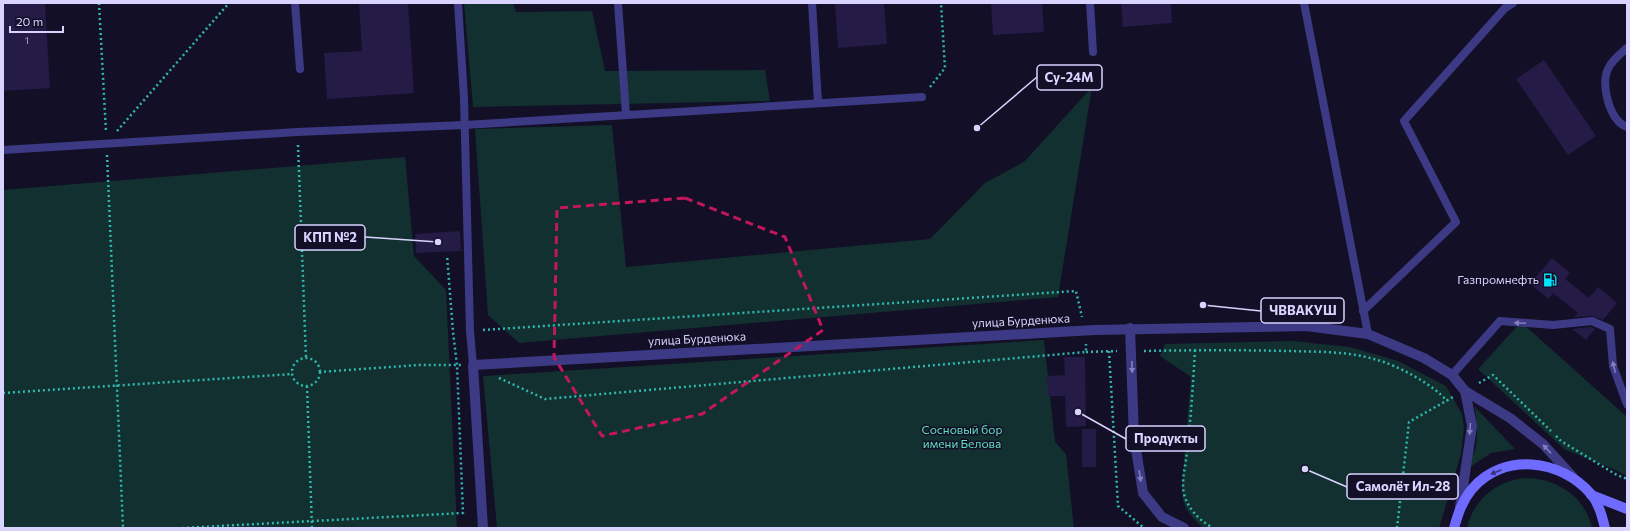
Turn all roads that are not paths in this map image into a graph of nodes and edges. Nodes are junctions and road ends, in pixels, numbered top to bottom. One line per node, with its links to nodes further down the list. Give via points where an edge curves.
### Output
1 (295, 3): 10 (lane)
2 (458, 3): 14 (lane)
3 (618, 3): 13 (lane)
4 (812, 3): 12 (lane)
5 (1090, 3): 9 (lane)
6 (1304, 3): 17 (lane)
7 (1513, 3): 17 (lane, via 1505,8 1404,121 1456,222)
8 (1627, 48): 15 (lane, via 1616,57 1607,70 1605,89 1608,104 1621,125)
9 (1092, 52)
10 (300, 69)
11 (922, 96): 12 (lane)
12 (818, 103): 13 (lane)
13 (626, 115): 14 (lane)
14 (464, 125): 16 (lane); 20 (lane)
15 (1627, 127)
16 (3, 150)
17 (1363, 311): 19 (lane)
18 (1130, 328): 19 (street, улица Бурденюка, via 1306,326); 20 (street, улица Бурденюка); 29 (street, one-way to 29, via 1134,437 1143,493 1162,517)
19 (1368, 334): 21 (street, улица Бурденюка, via 1424,358)
20 (473, 365): 28 (street)
21 (1452, 375): 22 (street, улица Бурденюка); 23 (lane, one-way to 21, via 1613,366 1610,329 1592,321 1553,325 1500,321)
22 (1465, 391): 24 (street, one-way to 22, via 1543,444 1515,422); 26 (street, one-way to 26, via 1472,426)
23 (1627, 404)
24 (1573, 477): 25 (main road); 26 (main road, one-way to 26, via 1554,468 1532,464 1510,466 1490,475 1472,489)
25 (1591, 495): 27 (main road); 31 (main road, via 1601,512)
26 (1460, 507): 30 (main road)
27 (1627, 509)
28 (482, 528)
29 (1184, 528)
30 (1454, 528)
31 (1605, 528)

